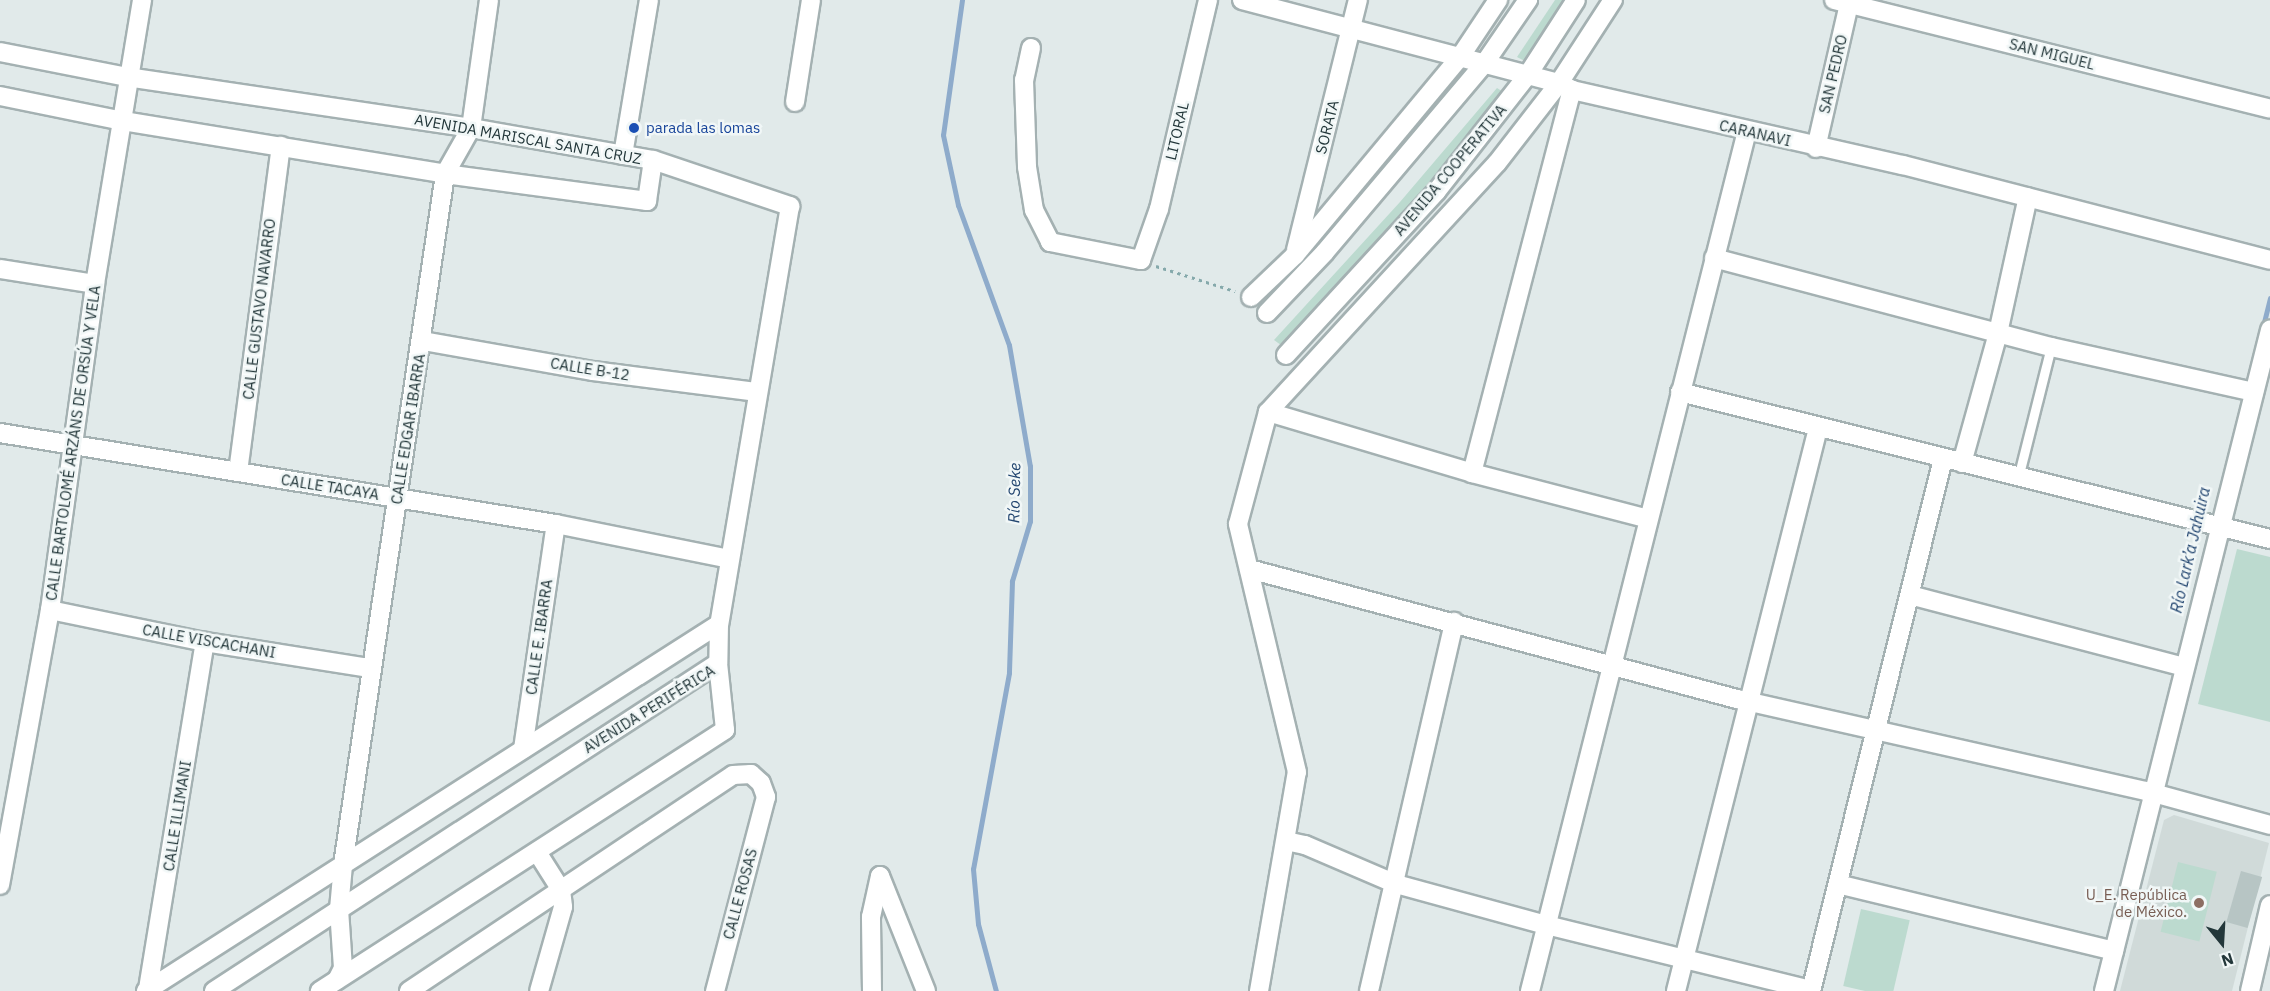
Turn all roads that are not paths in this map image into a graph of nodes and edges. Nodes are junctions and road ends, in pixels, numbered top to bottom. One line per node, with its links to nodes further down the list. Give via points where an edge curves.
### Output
1 (142, 0): 19 (street, CALLE BARTOLOMÉ ARZÁNS DE ORSÚA Y VELA)
2 (489, 0): 25 (street, CALLE EDGAR IBARRA)
3 (649, 0): 29 (street)
4 (811, 0): 22 (street)
5 (1208, 0): 14 (street, LITORAL, via 1159,209 1141,260 1050,242 1034,210 1027,167 1024,80)
6 (1242, 0): 13 (street, CARANAVI)
7 (1358, 0): 13 (street, SORATA)
8 (1498, 0): 16 (street)
9 (1528, 0): 17 (street)
10 (1576, 0): 18 (street, AVENIDA COOPERATIVA)
11 (1613, 0): 20 (street)
12 (1845, 1): 23 (street, SAN MIGUEL); 28 (street, SAN PEDRO)
13 (1352, 28): 16 (street, CARANAVI); 33 (street, SORATA)
14 (1031, 48)
15 (0, 52): 19 (street, AVENIDA MARISCAL SANTA CRUZ)
16 (1460, 57): 17 (street, CARANAVI); 33 (street)
17 (1484, 64): 18 (street, CARANAVI); 39 (street, via 1325,252)
18 (1527, 76): 20 (street, CARANAVI); 44 (street, AVENIDA COOPERATIVA, via 1436,192)
19 (127, 77): 24 (street, CALLE BARTOLOMÉ ARZÁNS DE ORSÚA Y VELA); 25 (street, AVENIDA MARISCAL SANTA CRUZ)
20 (1565, 87): 26 (street, CARANAVI); 48 (street); 55 (street)
21 (0, 96): 24 (street, AVENIDA MARISCAL SANTA CRUZ)
22 (795, 102)
23 (2270, 109)
24 (123, 121): 27 (street, AVENIDA MARISCAL SANTA CRUZ); 37 (street, CALLE BARTOLOMÉ ARZÁNS DE ORSÚA Y VELA)
25 (471, 128): 29 (street, AVENIDA MARISCAL SANTA CRUZ); 31 (street, CALLE EDGAR IBARRA)
26 (1746, 131): 28 (street, CARANAVI); 34 (street)
27 (281, 146): 31 (street, AVENIDA MARISCAL SANTA CRUZ); 54 (street, CALLE GUSTAVO NAVARRO)
28 (1816, 148): 32 (street, CARANAVI)
29 (623, 155): 30 (street, AVENIDA MARISCAL SANTA CRUZ)
30 (653, 160): 31 (street, AVENIDA MARISCAL SANTA CRUZ, via 647,201); 45 (street, via 790,206)
31 (445, 174): 42 (street, CALLE EDGAR IBARRA)
32 (2028, 196): 35 (street, CARANAVI); 41 (street)
33 (1295, 255): 38 (street)
34 (1714, 258): 41 (street); 46 (street)
35 (2270, 260)
36 (0, 269): 37 (street)
37 (95, 284): 51 (street, CALLE BARTOLOMÉ ARZÁNS DE ORSÚA Y VELA)
38 (1251, 297)
39 (1267, 313)
40 (2270, 330): 47 (street)
41 (1998, 333): 43 (street); 53 (street)
42 (423, 341): 45 (street, CALLE B-12, via 593,371); 57 (street, CALLE EDGAR IBARRA)
43 (2051, 347): 47 (street); 56 (lane)
44 (1286, 355)
45 (758, 392): 62 (street)
46 (1680, 392): 49 (street); 58 (street)
47 (2254, 392): 60 (street)
48 (1268, 412): 55 (street); 63 (street, via 1238,524)
49 (1818, 428): 52 (street); 73 (street)
50 (0, 433): 51 (street, CALLE TACAYA)
51 (73, 445): 54 (street, CALLE TACAYA); 65 (street, CALLE BARTOLOMÉ ARZÁNS DE ORSÚA Y VELA)
52 (1943, 459): 53 (street); 64 (street)
53 (1962, 463): 56 (street)
54 (238, 472): 57 (street, CALLE TACAYA)
55 (1472, 473): 58 (street)
56 (2018, 478): 60 (street)
57 (397, 498): 59 (street, CALLE TACAYA); 72 (street, CALLE EDGAR IBARRA)
58 (1648, 519): 70 (street)
59 (556, 524): 62 (street, CALLE TACAYA); 75 (street, CALLE E. IBARRA)
60 (2219, 526): 61 (street); 71 (street)
61 (2270, 539)
62 (730, 559): 67 (street)
63 (1250, 569): 66 (street); 78 (street, via 1297,772)
64 (1910, 595): 71 (street); 74 (street)
65 (50, 610): 68 (street, CALLE VISCACHANI); 83 (street, CALLE BARTOLOMÉ ARZÁNS DE ORSÚA Y VELA)
66 (1454, 622): 70 (street); 81 (street)
67 (719, 624): 69 (street); 75 (street)
68 (205, 642): 72 (street, CALLE VISCACHANI); 91 (street, CALLE ILLIMANI)
69 (718, 663): 79 (street, AVENIDA PERIFÉRICA, via 725,730); 86 (street, AVENIDA PERIFÉRICA)
70 (1614, 666): 73 (street); 87 (street)
71 (2184, 667): 76 (street)
72 (370, 668): 80 (street, CALLE EDGAR IBARRA)
73 (1752, 702): 74 (street); 89 (street)
74 (1877, 729): 76 (street); 82 (street)
75 (523, 749): 80 (street)
76 (2153, 793): 77 (street); 88 (street)
77 (2270, 825)
78 (1286, 841): 81 (street, via 1305,845); 100 (street)
79 (537, 852): 84 (street); 90 (street, AVENIDA PERIFÉRICA)
80 (343, 865): 86 (street, CALLE EDGAR IBARRA); 91 (street)
81 (1396, 884): 87 (street); 101 (street)
82 (1838, 884): 88 (street); 92 (street)
83 (0, 885)
84 (561, 890): 95 (street); 96 (street, via 563,907); 97 (street, CALLE ROSAS, via 733,775 751,774 761,783 766,797)
85 (2270, 905): 105 (street)
86 (339, 909): 90 (street, CALLE EDGAR IBARRA, via 344,950); 93 (street, AVENIDA PERIFÉRICA)
87 (1546, 925): 89 (street); 102 (street)
88 (2114, 951): 104 (street)
89 (1685, 957): 92 (street); 103 (street)
90 (339, 986): 94 (street, AVENIDA PERIFÉRICA)
91 (147, 990)
92 (1811, 990)
93 (214, 991)
94 (320, 991)
95 (409, 991)
96 (539, 991)
97 (715, 991)
98 (872, 991): 99 (street, via 871,916 880,876)
99 (926, 991)
100 (1259, 991)
101 (1369, 991)
102 (1530, 991)
103 (1676, 991)
104 (2104, 991)
105 (2250, 991)

